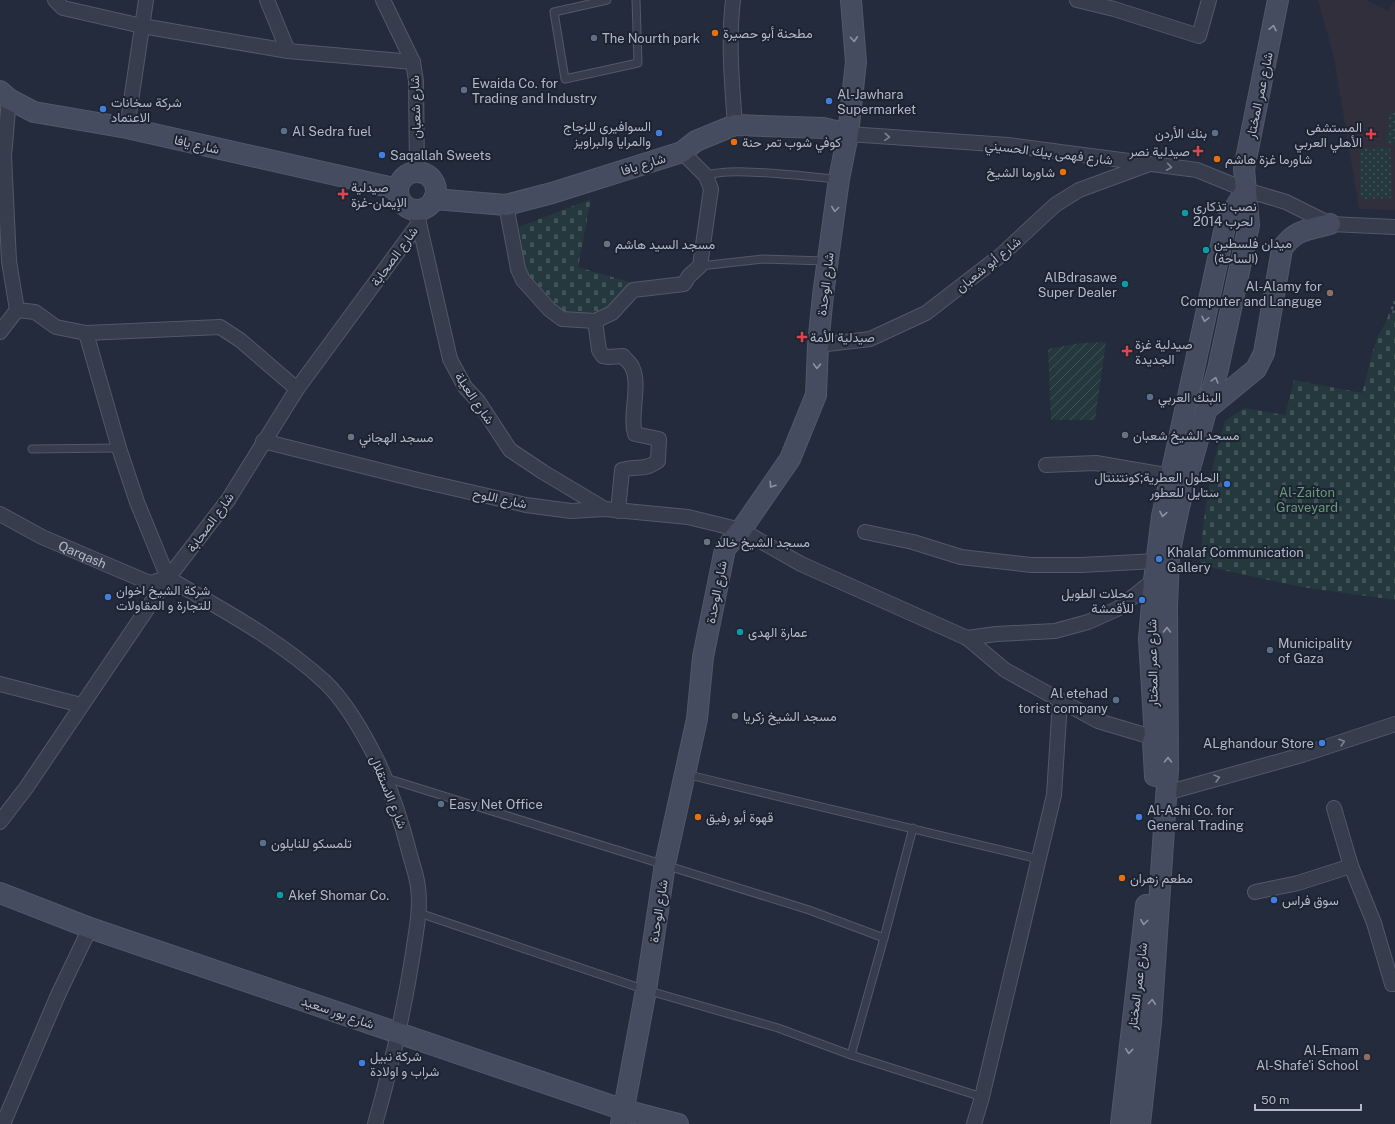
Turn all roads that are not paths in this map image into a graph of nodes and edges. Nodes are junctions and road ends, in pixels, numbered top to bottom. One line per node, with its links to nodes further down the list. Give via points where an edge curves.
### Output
1 (146, 0): 12 (street)
2 (267, 0): 13 (street)
3 (384, 0): 14 (street, شارع شعبان)
4 (607, 0): 5 (lane, via 554,12 565,79 638,63)
5 (636, 0)
6 (733, 0): 16 (street, via 731,63)
7 (851, 0): 18 (main road, شارع الوحدة, one-way to 18, via 856,62)
8 (1077, 0): 9 (street, via 1199,36)
9 (1209, 0)
10 (1278, 0): 26 (main road, شارع عمر المختار, one-way to 10, via 1244,170)
11 (61, 3): 12 (street)
12 (142, 26): 13 (street); 17 (street)
13 (288, 51): 14 (street)
14 (413, 62): 22 (street, شارع شعبان, via 416,81)
15 (4, 95): 17 (main road, شارع يافا, via 34,112); 20 (street)
16 (735, 125): 18 (main road, شارع يافا, via 823,128); 19 (main road, شارع يافا, via 696,141)
17 (127, 128): 25 (main road, شارع يافا)
18 (848, 134): 21 (street, شارع فهمى بيك الحسيني, one-way to 21, via 1008,145); 24 (main road, شارع الوحدة)
19 (682, 152): 23 (street); 28 (main road, شارع يافا)
20 (2, 156): 34 (street, via 9,261)
21 (1149, 164): 26 (street, شارع فهمى بيك الحسيني, one-way to 26, via 1197,170); 38 (street, شارع أبو شعبان, via 1079,190 1055,205 1000,256 926,313 870,339)
22 (417, 172): 25 (main road, via 402,179); 27 (main road, via 423,173 433,181 436,193)
23 (706, 176): 24 (lane, via 713,173 750,172); 33 (street, via 711,189)
24 (839, 179): 32 (main road, شارع الوحدة, one-way to 32)
25 (398, 189): 29 (main road, via 402,203)
26 (1246, 190): 30 (street, شارع فهمى بيك الحسيني, via 1286,202); 40 (main road, شارع عمر المختار, one-way to 26, via 1218,369 1249,225); 45 (main road, شارع عمر المختار, one-way to 45, via 1226,222)
27 (434, 199): 28 (main road, شارع يافا); 29 (main road)
28 (506, 205): 35 (street, via 518,269 523,280 562,319)
29 (416, 216): 39 (street, شارع الصحابة); 46 (street, شارع العيلة, via 450,359 465,387 478,401 510,450 542,472)
30 (1330, 224): 31 (street); 40 (main road, via 1297,233 1285,244 1264,353 1256,368)
31 (1395, 227)
32 (828, 261): 33 (lane, via 763,259); 38 (main road, شارع الوحدة)
33 (700, 266): 35 (street, via 688,276 684,284 633,290 612,313)
34 (16, 310): 36 (street); 37 (street, via 35,312 56,327)
35 (595, 321): 46 (street, via 599,350 603,356 623,356 632,366 635,380 632,426 634,434 659,439 658,461 644,469 622,470)
36 (0, 332)
37 (86, 334): 39 (street, via 220,327 240,340); 42 (street)
38 (818, 346): 48 (main road, شارع الوحدة, one-way to 48, via 816,395 790,459)
39 (297, 389): 41 (street, شارع الصحابة)
40 (1206, 410): 60 (main road, شارع عمر المختار, one-way to 40, via 1169,555 1178,507)
41 (263, 441): 46 (street, شارع اللوح, via 526,504 571,511); 51 (street, شارع الصحابة, via 228,500)
42 (119, 448): 43 (lane); 51 (street, via 137,502)
43 (32, 449)
44 (1046, 465): 45 (street, via 1096,463)
45 (1171, 476): 50 (main road, شارع عمر المختار, one-way to 50, via 1162,516)
46 (612, 510): 48 (street, شارع اللوح, via 688,517)
47 (0, 514): 51 (street, Qarqash, via 42,537 150,583)
48 (741, 530): 52 (street, شارع اللوح, via 801,564); 58 (main road, شارع الوحدة, via 725,549 703,658 697,719)
49 (865, 532): 50 (street, via 913,542 961,557 1031,565 1081,565)
50 (1155, 571): 52 (street, via 1118,608 1088,622 1056,631); 57 (main road, شارع عمر المختار, via 1149,639)
51 (168, 578): 55 (street, شارع الصحابة); 59 (street, شارع الاستقلال, via 256,629 290,652 326,684 368,741)
52 (967, 638): 54 (street, شارع اللوح, via 1005,670)
53 (0, 684): 55 (street)
54 (1060, 701): 57 (street, شارع اللوح, via 1098,721); 64 (street, via 1054,795)
55 (82, 706): 62 (street, شارع الصحابة)
56 (1395, 724): 60 (street, one-way to 56, via 1302,755)
57 (1155, 738): 82 (main road, شارع عمر المختار, one-way to 82, via 1155,791 1147,897)
58 (685, 774): 63 (lane); 65 (main road, شارع الوحدة)
59 (385, 778): 65 (lane); 69 (street, شارع الاستقلال, via 400,816 418,887)
60 (1166, 793): 83 (main road, شارع عمر المختار, one-way to 60, via 1151,1023)
61 (1334, 808): 66 (street)
62 (0, 822)
63 (913, 828): 64 (lane); 71 (lane)
64 (1038, 859): 76 (street)
65 (665, 864): 71 (lane, via 809,910); 73 (main road, شارع الوحدة)
66 (1351, 866): 67 (street, via 1298,883); 72 (street, via 1374,923 1392,984)
67 (1255, 892)
68 (0, 894): 70 (main road, شارع بور سعيد)
69 (419, 913): 73 (lane); 74 (street, شارع الاستقلال)
70 (90, 928): 74 (main road, شارع بور سعيد); 78 (street, via 58,995)
71 (884, 938): 75 (lane)
72 (1395, 984)
73 (646, 990): 75 (lane, via 778,1028); 77 (main road, شارع الوحدة)
74 (398, 1033): 77 (main road, شارع بور سعيد); 79 (street, شارع الاستقلال)
75 (851, 1056): 76 (lane)
76 (982, 1097): 81 (street)
77 (623, 1117): 80 (main road, شارع بور سعيد)
78 (5, 1122)
79 (375, 1124)
80 (678, 1124)
81 (974, 1124)
82 (1121, 1124)
83 (1140, 1124)

